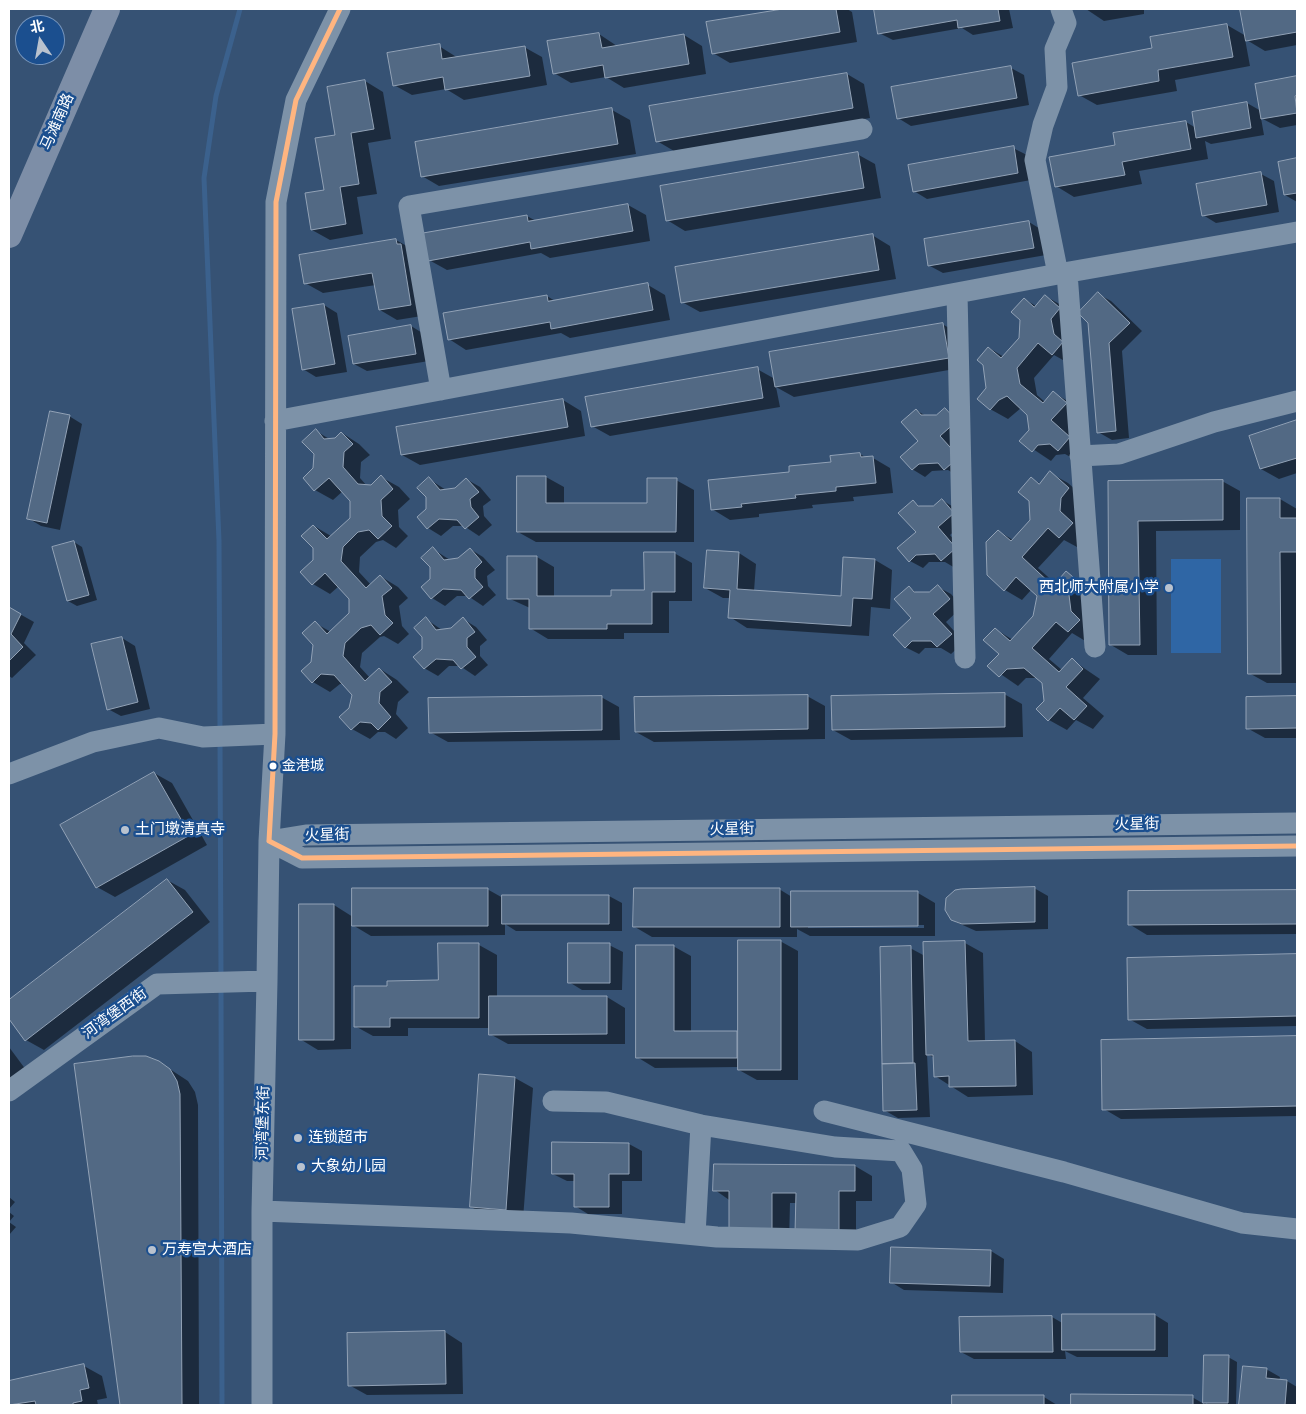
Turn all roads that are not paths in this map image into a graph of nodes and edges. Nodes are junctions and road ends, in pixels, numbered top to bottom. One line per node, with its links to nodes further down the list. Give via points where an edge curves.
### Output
1 (107, 9): 6 (main road, 马滩南路)
2 (340, 9): 11 (street, 河湾堡东街, via 296,100 276,202)
3 (1061, 9): 7 (street, via 1066,23 1055,49 1057,87 1043,125 1036,160)
4 (862, 129): 9 (street, via 409,206)
5 (1297, 232): 7 (street)
6 (9, 235)
7 (1062, 274): 8 (street); 12 (street)
8 (957, 293): 9 (street); 14 (street)
9 (441, 390): 11 (street)
10 (1297, 401): 12 (street, via 1214,422 1119,454)
11 (276, 421): 15 (street, 河湾堡东街)
12 (1080, 456): 13 (street)
13 (1095, 647)
14 (965, 658)
15 (275, 734): 16 (street, via 203,736 159,728 93,742); 18 (street, 河湾堡东街)
16 (9, 774)
17 (1297, 823): 18 (street, 火星街, via 306,835)
18 (269, 841): 19 (street, 火星街, via 302,858); 20 (street, 河湾堡东街)
19 (1297, 846)
20 (266, 981): 21 (street, 河湾堡西街, via 158,984); 25 (street, 河湾堡东街)
21 (9, 1091)
22 (553, 1101): 24 (street, via 606,1102)
23 (824, 1111): 26 (street, via 1064,1172 1242,1223)
24 (700, 1125): 27 (street); 27 (street, via 835,1147 901,1151 912,1169 916,1204 900,1227 858,1240)
25 (262, 1211): 27 (street, via 571,1223); 28 (street, 河湾堡东街)
26 (1297, 1229)
27 (695, 1235)
28 (262, 1405)

